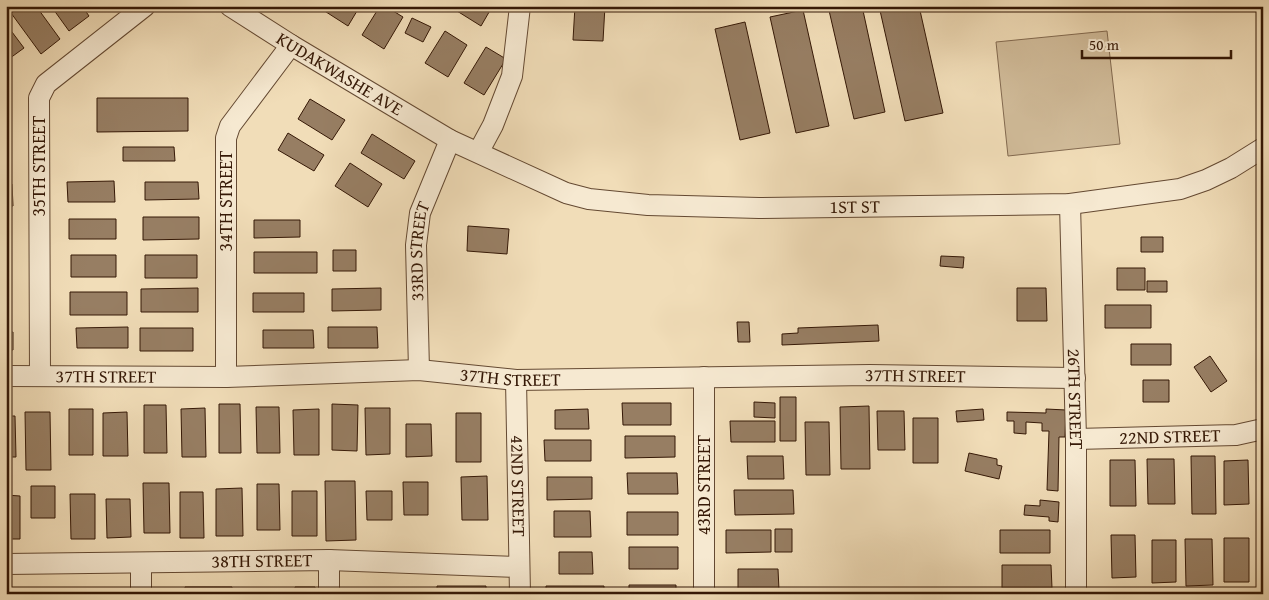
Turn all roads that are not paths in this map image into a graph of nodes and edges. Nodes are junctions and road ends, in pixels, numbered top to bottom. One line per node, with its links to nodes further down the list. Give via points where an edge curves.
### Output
1 (145, 6): 11 (street, 35TH STREET, via 46,84 39,98)
2 (230, 6): 4 (street, KUDAKWASHE AVE)
3 (520, 6): 7 (street, via 512,76)
4 (291, 45): 5 (street, KUDAKWASHE AVE); 12 (street, 34TH STREET, via 230,126 226,138)
5 (450, 140): 7 (street, 1ST ST); 9 (street, 33RD STREET, via 420,213 418,226)
6 (1263, 148): 8 (street, 1ST ST, via 1232,168 1180,189)
7 (479, 151): 8 (street, 1ST ST, via 566,193 648,205 759,208)
8 (1070, 204): 14 (street, 26TH STREET)
9 (419, 370): 12 (street, 37TH STREET); 15 (street, 37TH STREET)
10 (6, 376): 11 (street, 37TH STREET)
11 (40, 376): 12 (street, 37TH STREET)
12 (226, 377)
13 (704, 377): 14 (street, 37TH STREET); 15 (street, 37TH STREET); 25 (street, 43RD STREET)
14 (1075, 378): 17 (street, 26TH STREET)
15 (516, 380): 21 (street, 42ND STREET)
16 (1263, 429): 17 (street, 22ND STREET, via 1236,435)
17 (1076, 439): 26 (street, 26TH STREET)
18 (329, 560): 19 (street, 38TH STREET); 21 (street, 38TH STREET); 23 (street)
19 (141, 563): 20 (street, 38TH STREET); 22 (street)
20 (6, 564)
21 (518, 567): 24 (street, 42ND STREET)
22 (141, 594)
23 (329, 594)
24 (520, 594)
25 (704, 594)
26 (1076, 594)

